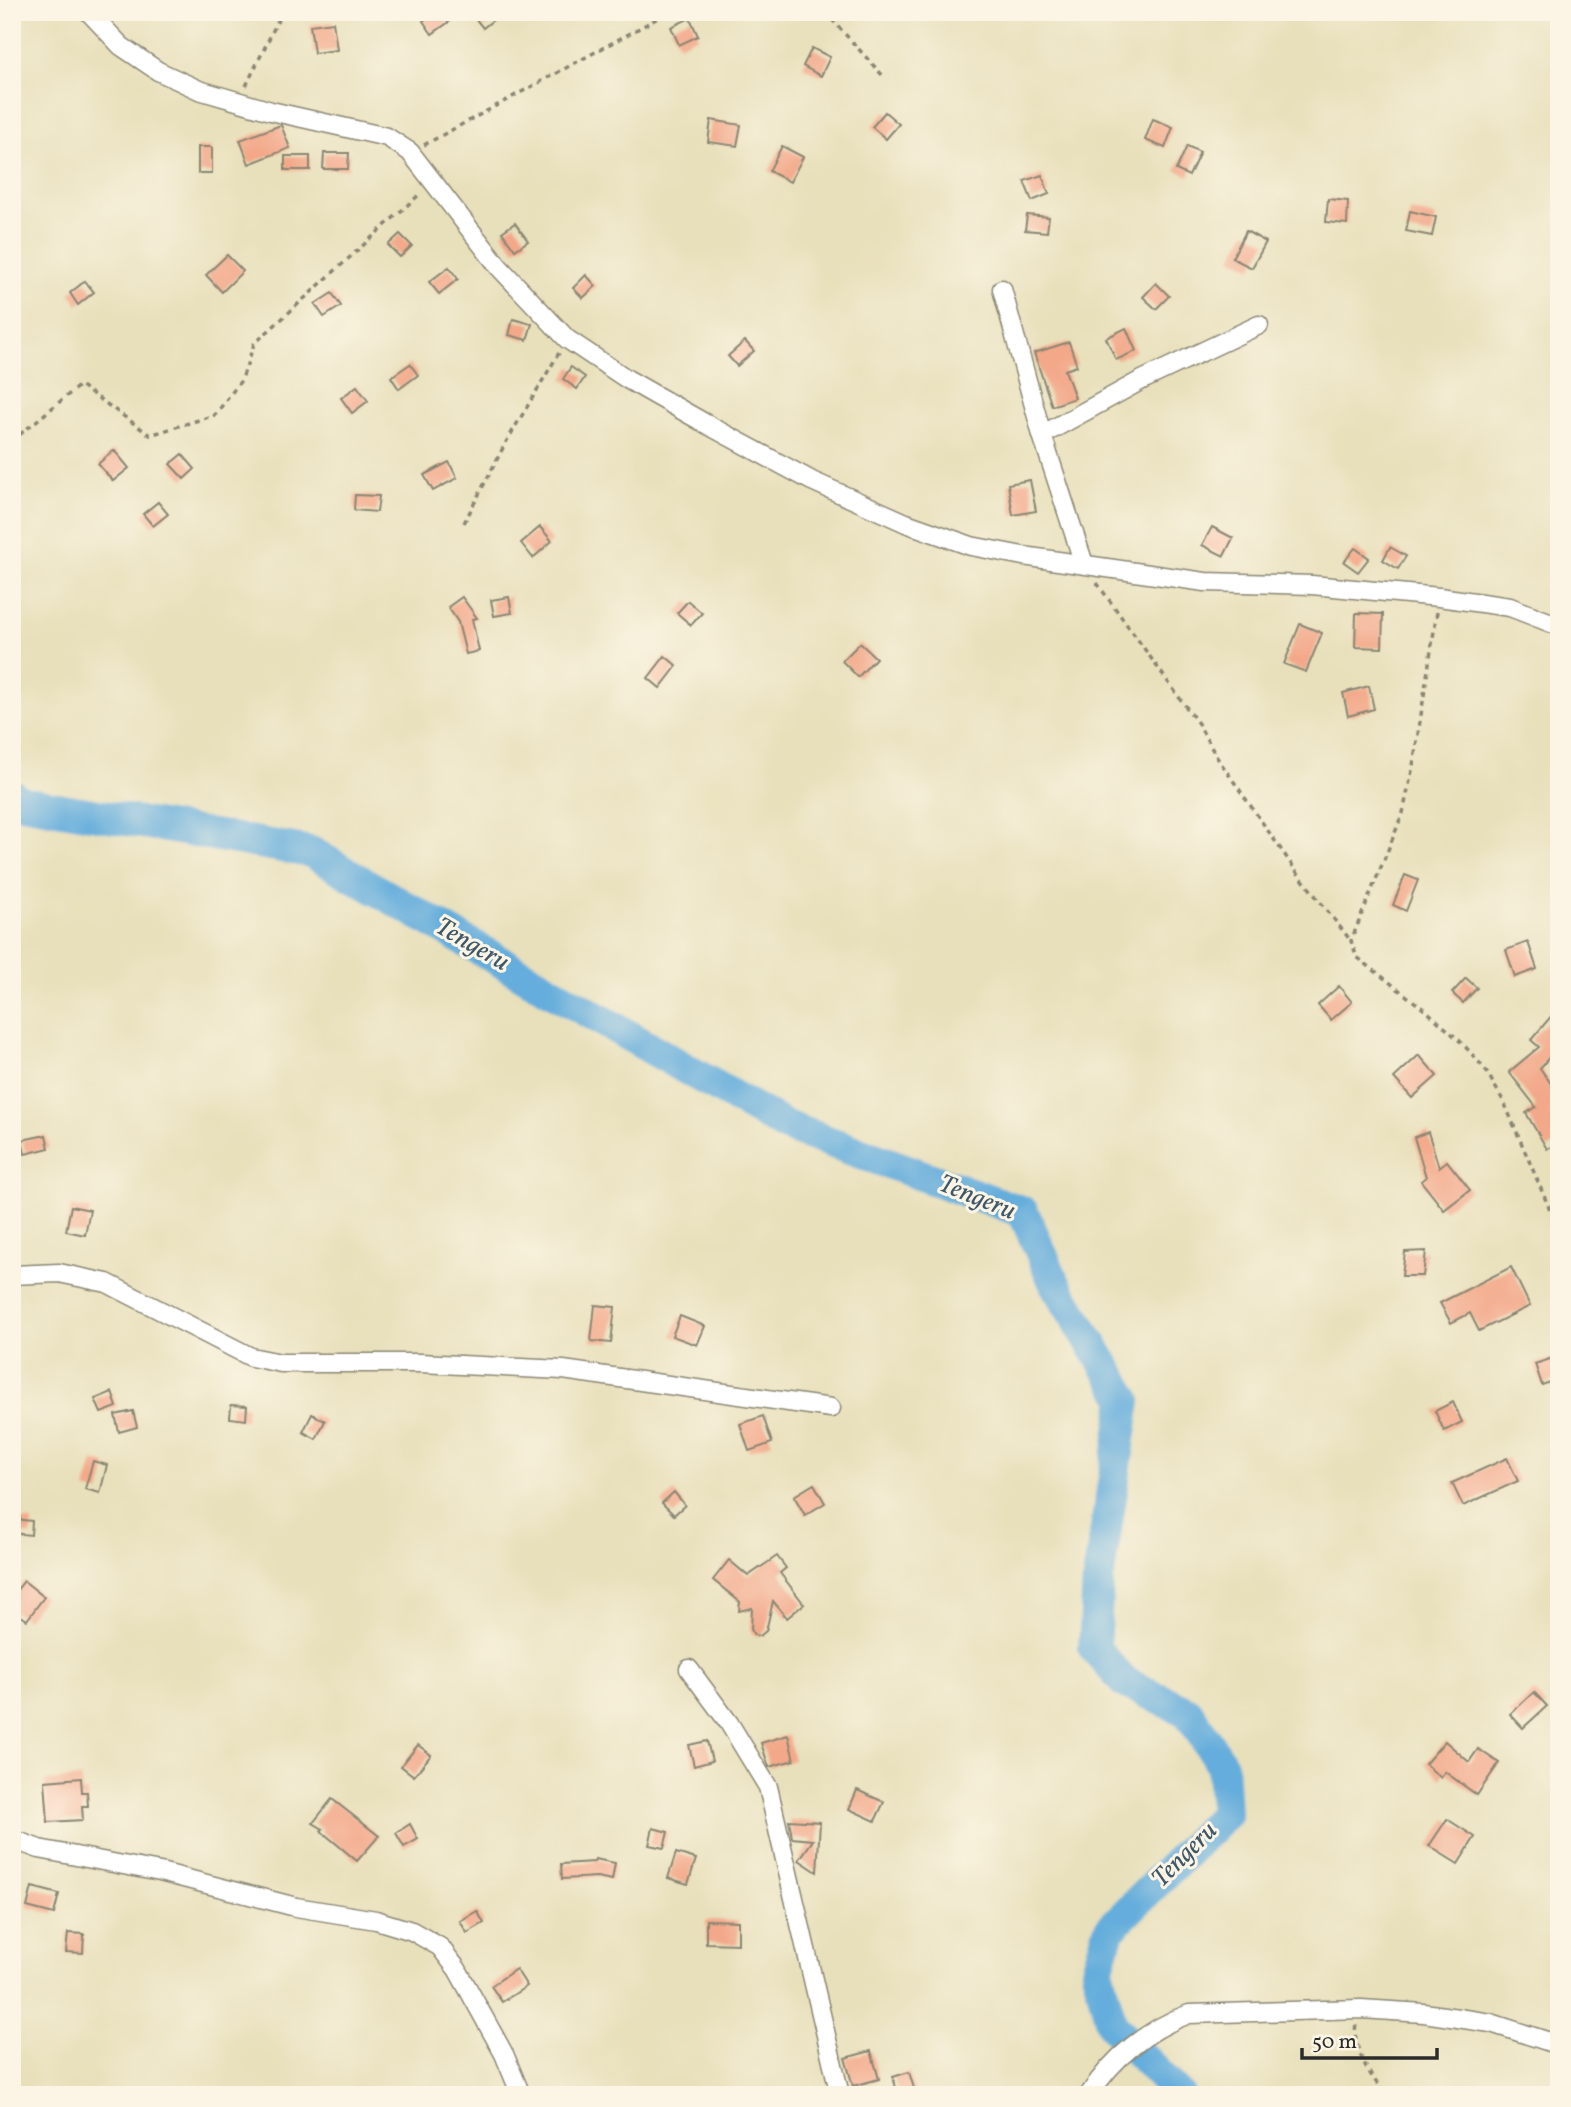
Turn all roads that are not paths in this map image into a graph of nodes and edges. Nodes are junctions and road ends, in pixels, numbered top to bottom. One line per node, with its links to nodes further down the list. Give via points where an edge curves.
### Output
1 (89, 12): 5 (street, via 121,46 158,71 199,90 387,138 410,152 499,267 567,339 720,431 811,481 906,523 971,546)
2 (1002, 289): 4 (street)
3 (1259, 325): 4 (street, via 1140,381)
4 (1042, 435): 5 (street)
5 (1084, 564): 6 (street, via 1205,582 1312,585 1439,597 1510,607)
6 (1559, 626)
7 (12, 1275): 8 (street, via 59,1273 107,1283 251,1357 281,1363 563,1370)
8 (831, 1408)
9 (689, 1669): 13 (street, via 768,1787)
10 (12, 1839): 12 (street, via 39,1849 160,1872 412,1931 440,1947 457,1969)
11 (1559, 2045): 14 (street, via 1491,2023 1424,2013 1361,2009 1189,2014 1147,2035 1118,2059)
12 (521, 2095)
13 (840, 2095)
14 (1089, 2095)

